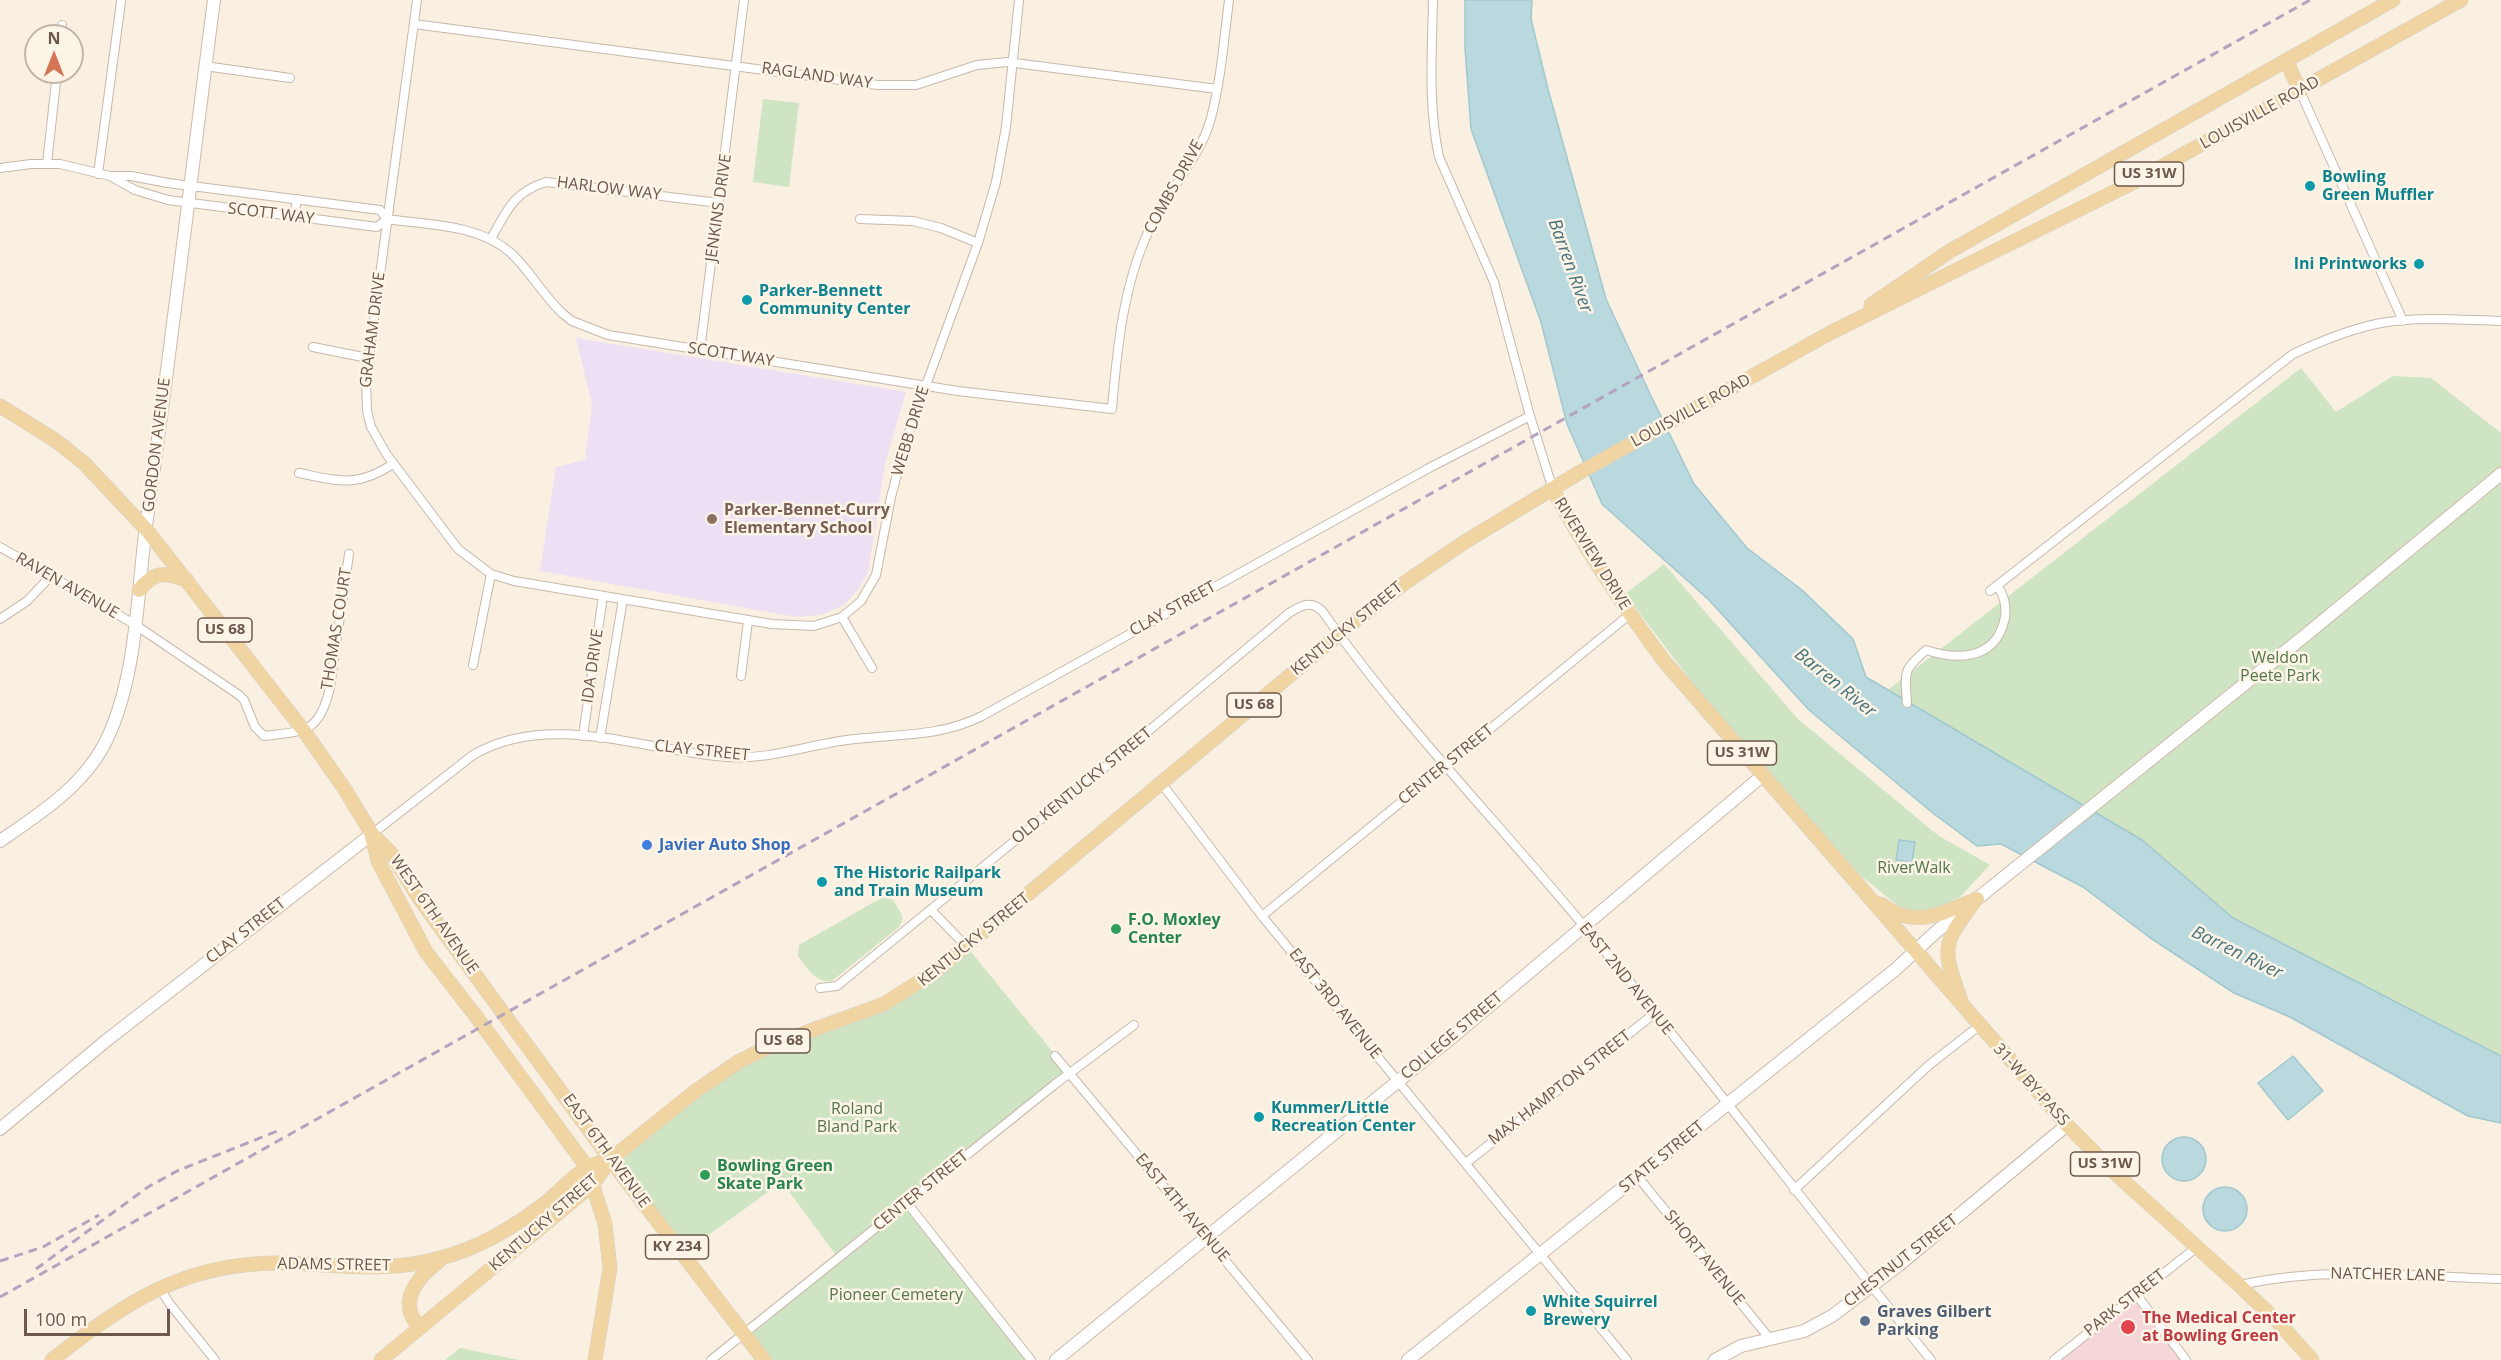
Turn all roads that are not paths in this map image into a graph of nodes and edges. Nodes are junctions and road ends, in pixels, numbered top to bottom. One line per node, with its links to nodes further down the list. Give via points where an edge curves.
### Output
1 (214, 0): 14 (street, GORDON AVENUE)
2 (417, 0): 10 (street, GRAHAM DRIVE)
3 (744, 0): 13 (street, JENKINS DRIVE)
4 (1019, 0): 12 (street, WEBB DRIVE)
5 (1229, 0): 17 (street, COMBS DRIVE)
6 (1433, 0): 41 (street, RIVERVIEW DRIVE, via 1431,90 1439,157 1494,282)
7 (2393, 0): 11 (main road, LOUISVILLE ROAD / US 31W)
8 (2461, 0): 18 (main road, LOUISVILLE ROAD / US 31W)
9 (121, 2): 21 (street)
10 (414, 24): 13 (street, RAGLAND WAY); 28 (street, GRAHAM DRIVE)
11 (2286, 60): 18 (main road); 34 (main road, LOUISVILLE ROAD / US 31W, via 1950,251)
12 (1013, 62): 13 (street, RAGLAND WAY, via 977,65 903,86); 17 (street, RAGLAND WAY); 31 (street, WEBB DRIVE, via 1000,163)
13 (738, 65): 26 (street, JENKINS DRIVE)
14 (205, 66): 15 (street); 23 (street, GORDON AVENUE)
15 (290, 78)
16 (56, 84): 19 (street)
17 (1217, 89): 40 (street, COMBS DRIVE, via 1207,129 1143,243 1123,313)
18 (2300, 91): 32 (street); 34 (main road, LOUISVILLE ROAD / US 31W, via 2106,197)
19 (47, 164): 20 (street); 21 (street, via 70,165)
20 (0, 168)
21 (98, 174): 22 (street)
22 (110, 176): 23 (street, SCOTT WAY); 25 (street, SCOTT WAY, via 142,193)
23 (190, 185): 24 (street, SCOTT WAY); 25 (street, GORDON AVENUE)
24 (297, 199): 27 (street); 28 (street, SCOTT WAY, via 380,210)
25 (187, 203): 27 (street, SCOTT WAY); 46 (street, GORDON AVENUE)
26 (719, 203): 30 (street, HARLOW WAY, via 546,182 516,198); 36 (street, JENKINS DRIVE)
27 (294, 217): 28 (street, SCOTT WAY, via 377,227)
28 (387, 219): 30 (street, SCOTT WAY, via 464,230); 37 (street, GRAHAM DRIVE)
29 (860, 219): 31 (street, via 913,221)
30 (491, 240): 36 (street, SCOTT WAY, via 512,254 572,321 608,335)
31 (978, 243): 38 (street, WEBB DRIVE)
32 (2403, 321): 33 (street); 65 (street, via 2351,331 2293,354 1993,588 2003,594 2006,616 1999,638 1986,650 1971,655 1944,656 1926,650 1908,666)
33 (2501, 321)
34 (1830, 333): 45 (main road, LOUISVILLE ROAD / US 31W)
35 (313, 347): 37 (street)
36 (700, 350): 38 (street, SCOTT WAY)
37 (368, 358): 42 (street, GRAHAM DRIVE, via 367,411 378,441)
38 (925, 386): 40 (street, SCOTT WAY); 57 (street, WEBB DRIVE, via 898,467 876,575 861,601)
39 (0, 406): 46 (main road, US 68, via 56,440 84,463)
40 (1112, 409)
41 (1530, 416): 45 (street, RIVERVIEW DRIVE); 68 (street, CLAY STREET, via 954,728 841,741 744,758)
42 (393, 464): 43 (street, via 369,478 349,482); 49 (street, GRAHAM DRIVE, via 458,549)
43 (299, 473)
44 (2501, 474): 75 (street, STATE STREET)
45 (1552, 490): 56 (main road, RIVERVIEW DRIVE / US 31W); 61 (main road, KENTUCKY STREET / US 68, via 1442,557)
46 (146, 529): 51 (main road, US 68); 52 (street, GORDON AVENUE)
47 (0, 547): 50 (street, RAVEN AVENUE)
48 (349, 554): 66 (street, THOMAS COURT, via 328,694 320,715)
49 (491, 574): 53 (street, GRAHAM DRIVE); 62 (street)
50 (50, 577): 58 (street, via 27,602); 60 (street, RAVEN AVENUE)
51 (187, 580): 52 (main road, via 160,574); 66 (main road, US 68)
52 (139, 590): 60 (street, GORDON AVENUE)
53 (603, 596): 54 (street, WEBB DRIVE); 67 (street, IDA DRIVE)
54 (622, 599): 59 (street, WEBB DRIVE); 68 (street, IDA DRIVE)
55 (1314, 605): 61 (street, EAST 2ND AVENUE); 76 (street, OLD KENTUCKY STREET, via 1299,607 1281,618)
56 (1629, 615): 69 (street, CENTER STREET); 70 (main road, RIVERVIEW DRIVE / US 31W, via 1695,700)
57 (842, 617): 59 (street, WEBB DRIVE, via 808,626); 63 (street)
58 (0, 619)
59 (748, 621): 64 (street)
60 (134, 624): 66 (street, via 244,700 255,727 264,736); 73 (street, GORDON AVENUE, via 118,709 97,756 63,796)
61 (1339, 635): 69 (street, EAST 2ND AVENUE); 71 (main road, KENTUCKY STREET / US 68)
62 (473, 665)
63 (872, 668)
64 (741, 676)
65 (1907, 703)
66 (303, 731): 72 (main road, WEST 6TH AVENUE / US 68)
67 (583, 736): 68 (street, CLAY STREET); 72 (street, CLAY STREET, via 536,734 489,745)
68 (600, 738)
69 (1446, 765): 77 (street, CENTER STREET); 78 (street, EAST 2ND AVENUE)
70 (1762, 776): 74 (main road, RIVERVIEW DRIVE / US 31W); 78 (street, COLLEGE STREET)
71 (1161, 784): 77 (street, EAST 3RD AVENUE); 79 (main road, KENTUCKY STREET / US 68)
72 (372, 834): 82 (main road, WEST 6TH AVENUE / US 68, via 391,853 417,896); 85 (main road, WEST 6TH AVENUE / US 68, via 378,861 426,952); 93 (street, CLAY STREET, via 107,1040)
73 (0, 842)
74 (1860, 888): 75 (main road, via 1901,917 1916,918 1931,917); 80 (main road, RIVERVIEW DRIVE / US 31W)
75 (1981, 896): 80 (street, STATE STREET); 83 (main road, via 1948,942 1949,967)
76 (931, 910): 79 (street); 81 (street, OLD KENTUCKY STREET, via 837,986)
77 (1262, 916): 90 (street, EAST 3RD AVENUE)
78 (1584, 926): 84 (street, EAST 2ND AVENUE); 90 (street, COLLEGE STREET)
79 (967, 947): 94 (main road, KENTUCKY STREET / US 68, via 925,980 885,1004 774,1044 738,1062)
80 (1915, 952): 83 (main road, 31-W BY-PASS / US 31W); 91 (street, STATE STREET)
81 (820, 988)
82 (493, 999): 94 (main road, EAST 6TH AVENUE / US 68)
83 (1963, 1008): 87 (main road, 31-W BY-PASS / US 31W)
84 (1654, 1013): 91 (street, EAST 2ND AVENUE); 95 (street, MAX HAMPTON STREET)
85 (475, 1015): 96 (main road, EAST 6TH AVENUE / US 68)
86 (1134, 1025): 89 (street, CENTER STREET)
87 (1979, 1026): 92 (main road, 31-W BY-PASS / US 31W); 99 (street, via 1929,1065)
88 (1055, 1056): 89 (street, EAST 4TH AVENUE)
89 (1070, 1073): 100 (street, CENTER STREET); 101 (street, EAST 4TH AVENUE)
90 (1398, 1081): 95 (street, EAST 3RD AVENUE); 101 (street, COLLEGE STREET)
91 (1727, 1104): 97 (street, STATE STREET); 99 (street, EAST 2ND AVENUE)
92 (2067, 1125): 102 (main road, 31-W BY-PASS / US 31W); 107 (street, CHESTNUT STREET)
93 (0, 1129)
94 (611, 1159): 96 (main road, ADAMS STREET); 98 (main road, KENTUCKY STREET / US 68); 111 (main road, EAST 6TH AVENUE / KY 234)
95 (1466, 1163): 103 (street, EAST 3RD AVENUE)
96 (587, 1167): 98 (main road, US 68); 104 (main road, ADAMS STREET, via 513,1227)
97 (1638, 1177): 103 (street, STATE STREET); 112 (street, SHORT AVENUE)
98 (592, 1185): 110 (main road, KENTUCKY STREET); 116 (main road, via 605,1224 610,1268)
99 (1794, 1190): 107 (street, EAST 2ND AVENUE)
100 (907, 1203): 111 (street, CENTER STREET); 119 (street)
101 (1208, 1237): 120 (street, COLLEGE STREET); 121 (street, EAST 4TH AVENUE)
102 (2197, 1247): 106 (main road, 31-W BY-PASS / US 31W); 109 (street, PARK STREET)
103 (1540, 1256): 122 (street, STATE STREET); 123 (street, EAST 3RD AVENUE)
104 (443, 1258): 108 (main road, ADAMS STREET, via 379,1268 261,1263 214,1270); 110 (main road, via 422,1274 412,1289 410,1310)
105 (2501, 1279): 106 (street, NATCHER LANE, via 2339,1272 2279,1276)
106 (2239, 1285): 128 (main road, 31-W BY-PASS / US 31W)
107 (1871, 1286): 112 (street, CHESTNUT STREET, via 1811,1328); 125 (street, EAST 2ND AVENUE)
108 (160, 1288): 113 (main road, ADAMS STREET, via 103,1319); 114 (street)
109 (2136, 1294): 126 (street, PARK STREET); 127 (street)
110 (420, 1328): 115 (main road, KENTUCKY STREET)
111 (743, 1334): 117 (street, CENTER STREET); 118 (main road, EAST 6TH AVENUE / KY 234)
112 (1770, 1339): 124 (street, CHESTNUT STREET, via 1741,1346)
113 (52, 1360)
114 (215, 1360)
115 (381, 1360)
116 (595, 1360)
117 (711, 1360)
118 (764, 1360)
119 (1031, 1360)
120 (1056, 1360)
121 (1308, 1360)
122 (1408, 1360)
123 (1627, 1360)
124 (1716, 1360)
125 (1930, 1360)
126 (2054, 1360)
127 (2186, 1360)
128 (2312, 1360)

